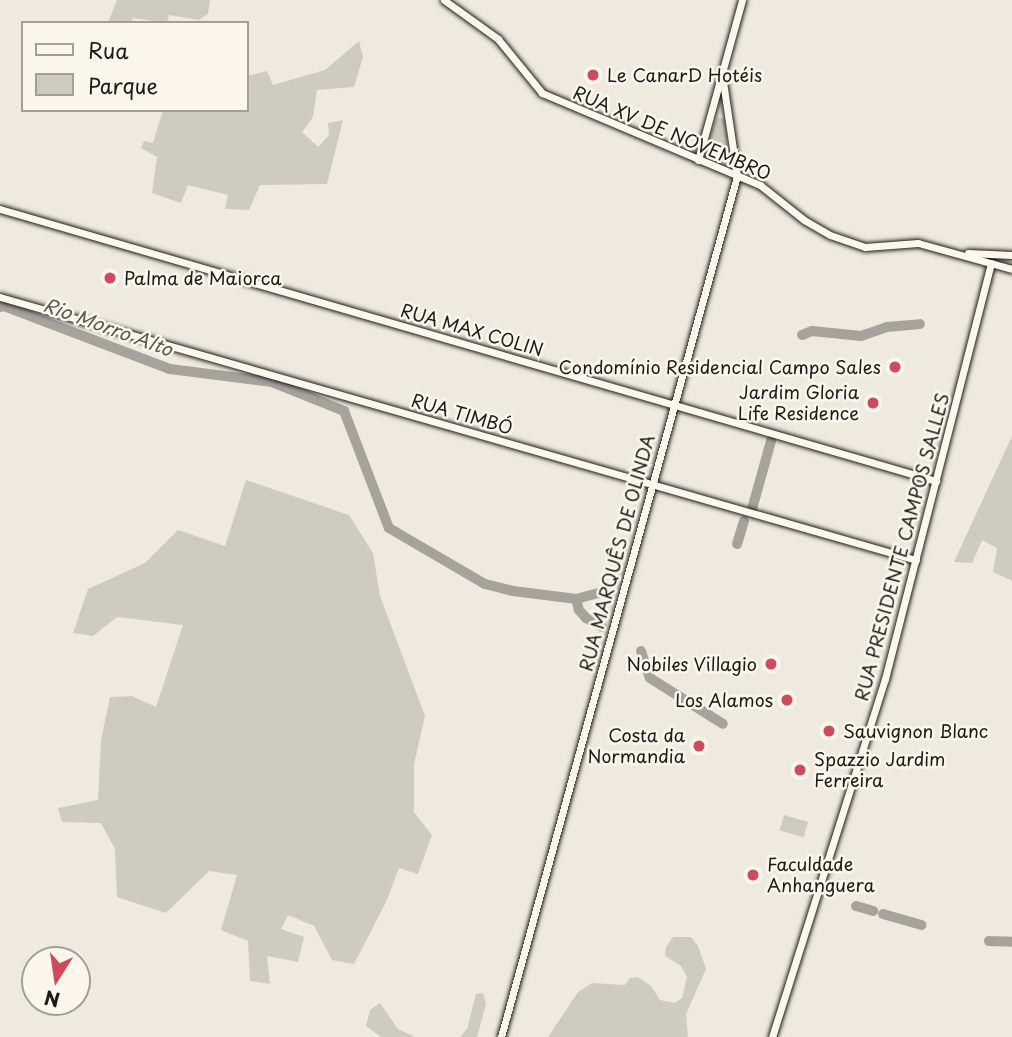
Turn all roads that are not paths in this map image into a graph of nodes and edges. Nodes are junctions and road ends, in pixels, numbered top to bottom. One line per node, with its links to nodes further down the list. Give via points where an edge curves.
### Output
1 (444, 0): 6 (main road, RUA XV DE NOVEMBRO, via 498,39 542,93)
2 (742, 0): 3 (main road)
3 (722, 74): 4 (main road, RUA MARQUÊS DE OLINDA); 5 (main road)
4 (728, 118): 5 (main road, via 715,116); 7 (main road, RUA MARQUÊS DE OLINDA)
5 (708, 123): 6 (main road)
6 (698, 160): 7 (main road, RUA XV DE NOVEMBRO)
7 (737, 176): 9 (main road, RUA XV DE NOVEMBRO, via 772,192 804,220 845,242 865,247 912,242); 14 (main road, RUA MARQUÊS DE OLINDA)
8 (0, 209): 14 (main road, RUA MAX COLIN)
9 (953, 253): 10 (main road, RUA XV DE NOVEMBRO); 11 (main road, RUA XV DE NOVEMBRO)
10 (1012, 258): 12 (main road)
11 (991, 263): 12 (main road, RUA XV DE NOVEMBRO); 15 (main road, RUA PRESIDENTE CAMPOS SALLES)
12 (1012, 269)
13 (0, 297): 16 (main road, RUA TIMBÓ)
14 (674, 405): 15 (main road, RUA MAX COLIN); 16 (main road, RUA MARQUÊS DE OLINDA)
15 (936, 481): 17 (main road, RUA PRESIDENTE CAMPOS SALLES)
16 (652, 485): 17 (main road, RUA TIMBÓ); 18 (main road, RUA MARQUÊS DE OLINDA)
17 (916, 560): 19 (main road, RUA PRESIDENTE CAMPOS SALLES, via 879,699)
18 (501, 1037)
19 (772, 1037)

